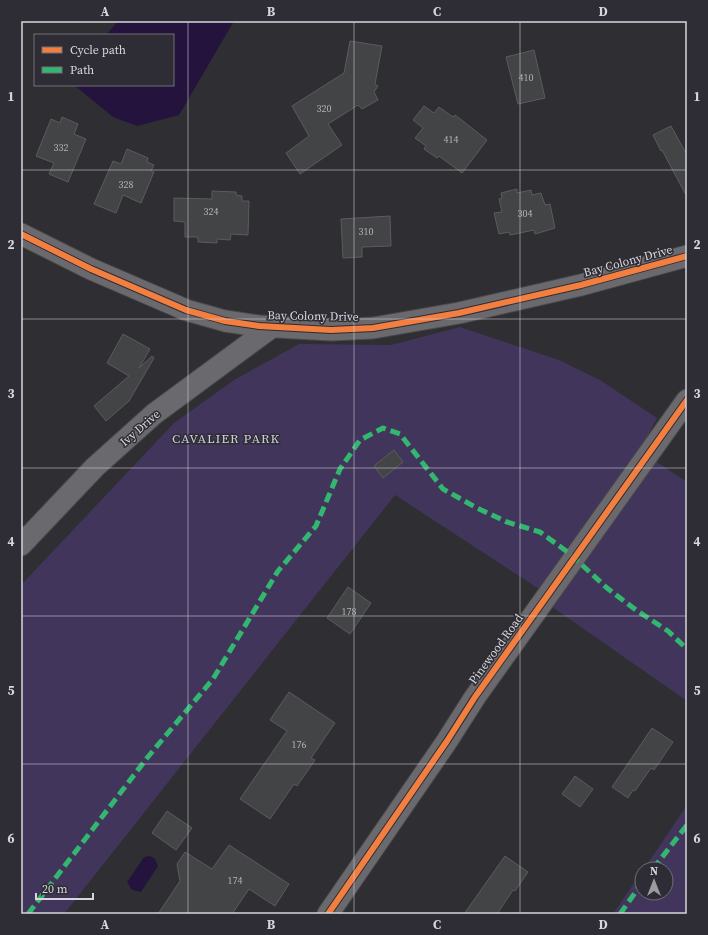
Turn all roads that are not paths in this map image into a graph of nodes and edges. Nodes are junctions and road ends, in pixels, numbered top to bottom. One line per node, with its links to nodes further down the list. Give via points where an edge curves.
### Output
1 (21, 234): 3 (street, Bay Colony Drive, via 91,269 186,310 225,321)
2 (687, 256): 3 (street, Bay Colony Drive, via 581,285 459,313 373,328 331,330)
3 (272, 327): 5 (street, Ivy Drive, via 154,414 95,468)
4 (687, 400): 6 (street, Pinewood Road, via 475,697)
5 (21, 545)
6 (328, 914)

